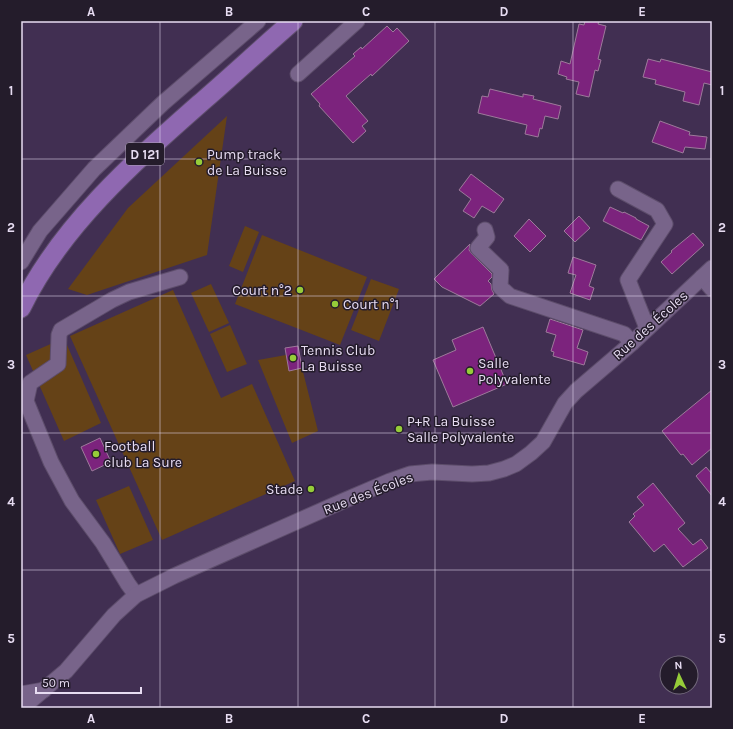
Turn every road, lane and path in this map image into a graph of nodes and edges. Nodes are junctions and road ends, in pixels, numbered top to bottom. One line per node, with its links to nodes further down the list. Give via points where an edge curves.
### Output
1 (258, 21): 7 (street, via 163,104 94,169 40,231)
2 (293, 21): 11 (main road, D 121, via 164,135 108,190 76,225 47,264)
3 (357, 21): 4 (street)
4 (298, 74)
5 (618, 189): 12 (street, via 657,210 665,224 628,280)
6 (485, 230): 13 (street, via 487,237 478,248 501,270 500,287 510,296 624,334)
7 (21, 262)
8 (707, 272): 10 (street); 12 (street, Rue des Écoles)
9 (180, 276): 14 (street, via 129,292 61,330 58,364 30,383 26,401 51,462 72,501)
10 (712, 289)
11 (21, 308)
12 (647, 328): 13 (street, Rue des Écoles)
13 (632, 343): 14 (street, Rue des Écoles, via 576,391 565,403 542,442 516,464 489,473 432,472 397,478)
14 (136, 595): 15 (street, Rue des Écoles, via 66,671)
15 (45, 689): 16 (street, Rue des Écoles); 17 (street, Rue des Écoles)
16 (21, 694)
17 (22, 708)

